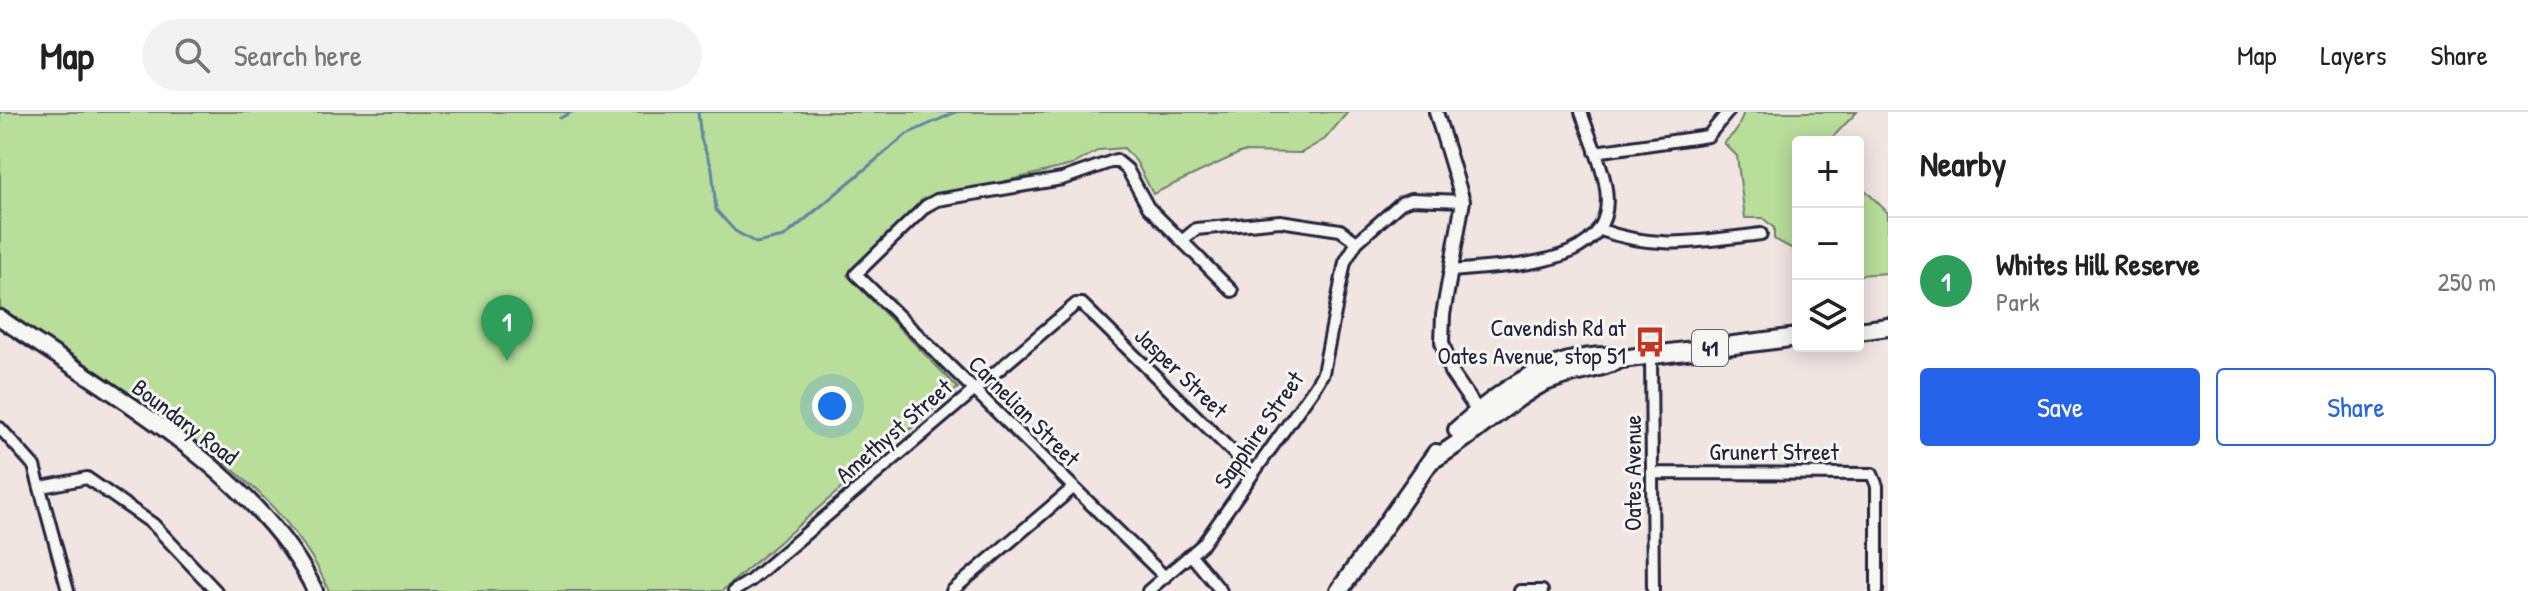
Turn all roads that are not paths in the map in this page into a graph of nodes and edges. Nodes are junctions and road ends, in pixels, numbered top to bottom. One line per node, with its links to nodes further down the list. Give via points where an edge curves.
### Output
1 (1436, 112): 5 (street)
2 (1581, 112): 4 (street)
3 (1728, 112): 4 (street, via 1708,136)
4 (1595, 152): 6 (street, via 1606,202)
5 (1463, 201): 9 (street, Sapphire Street, via 1411,199); 10 (street)
6 (1598, 229): 7 (street, via 1626,240 1666,245); 10 (street, via 1574,252 1550,260)
7 (1761, 234)
8 (1183, 240): 9 (street, via 1196,229 1280,221 1340,230); 11 (street); 18 (street, Carnelian Street, via 1148,207 1127,169 1116,160 1062,179 926,206 856,274)
9 (1357, 242): 21 (street, Sapphire Street, via 1345,262 1323,373)
10 (1452, 271): 19 (street, via 1443,351)
11 (1232, 291)
12 (1082, 304): 18 (street, Amethyst Street, via 1059,316); 21 (street, Jasper Street)
13 (0, 318): 30 (main road, Boundary Road, via 211,466 273,527)
14 (1888, 327): 15 (main road)
15 (1864, 330)
16 (1792, 338): 17 (main road, 41)
17 (1651, 356): 19 (main road, 41, via 1590,357 1549,367 1519,382); 22 (street, Oates Avenue)
18 (974, 389): 24 (street, Carnelian Street); 27 (street, Amethyst Street)
19 (1482, 417): 36 (main road, 41, via 1439,448)
20 (0, 428): 23 (street, via 29,457)
21 (1253, 472): 25 (street, Sapphire Street)
22 (1653, 473): 39 (street, Oates Avenue); 40 (street, Grunert Street, via 1872,474 1877,486)
23 (42, 487): 28 (street); 29 (street, via 87,478 153,524)
24 (1073, 488): 26 (street, Carnelian Street); 33 (street)
25 (1191, 555): 26 (street, Sapphire Street); 35 (street)
26 (1165, 577): 34 (street, Sapphire Street)
27 (750, 581): 31 (street, Amethyst Street); 32 (street)
28 (68, 591)
29 (216, 591)
30 (315, 591)
31 (734, 591)
32 (760, 591)
33 (952, 591)
34 (1148, 591)
35 (1221, 591)
36 (1339, 591)
37 (1520, 591): 38 (street)
38 (1542, 591)
39 (1653, 591)
40 (1877, 591)

